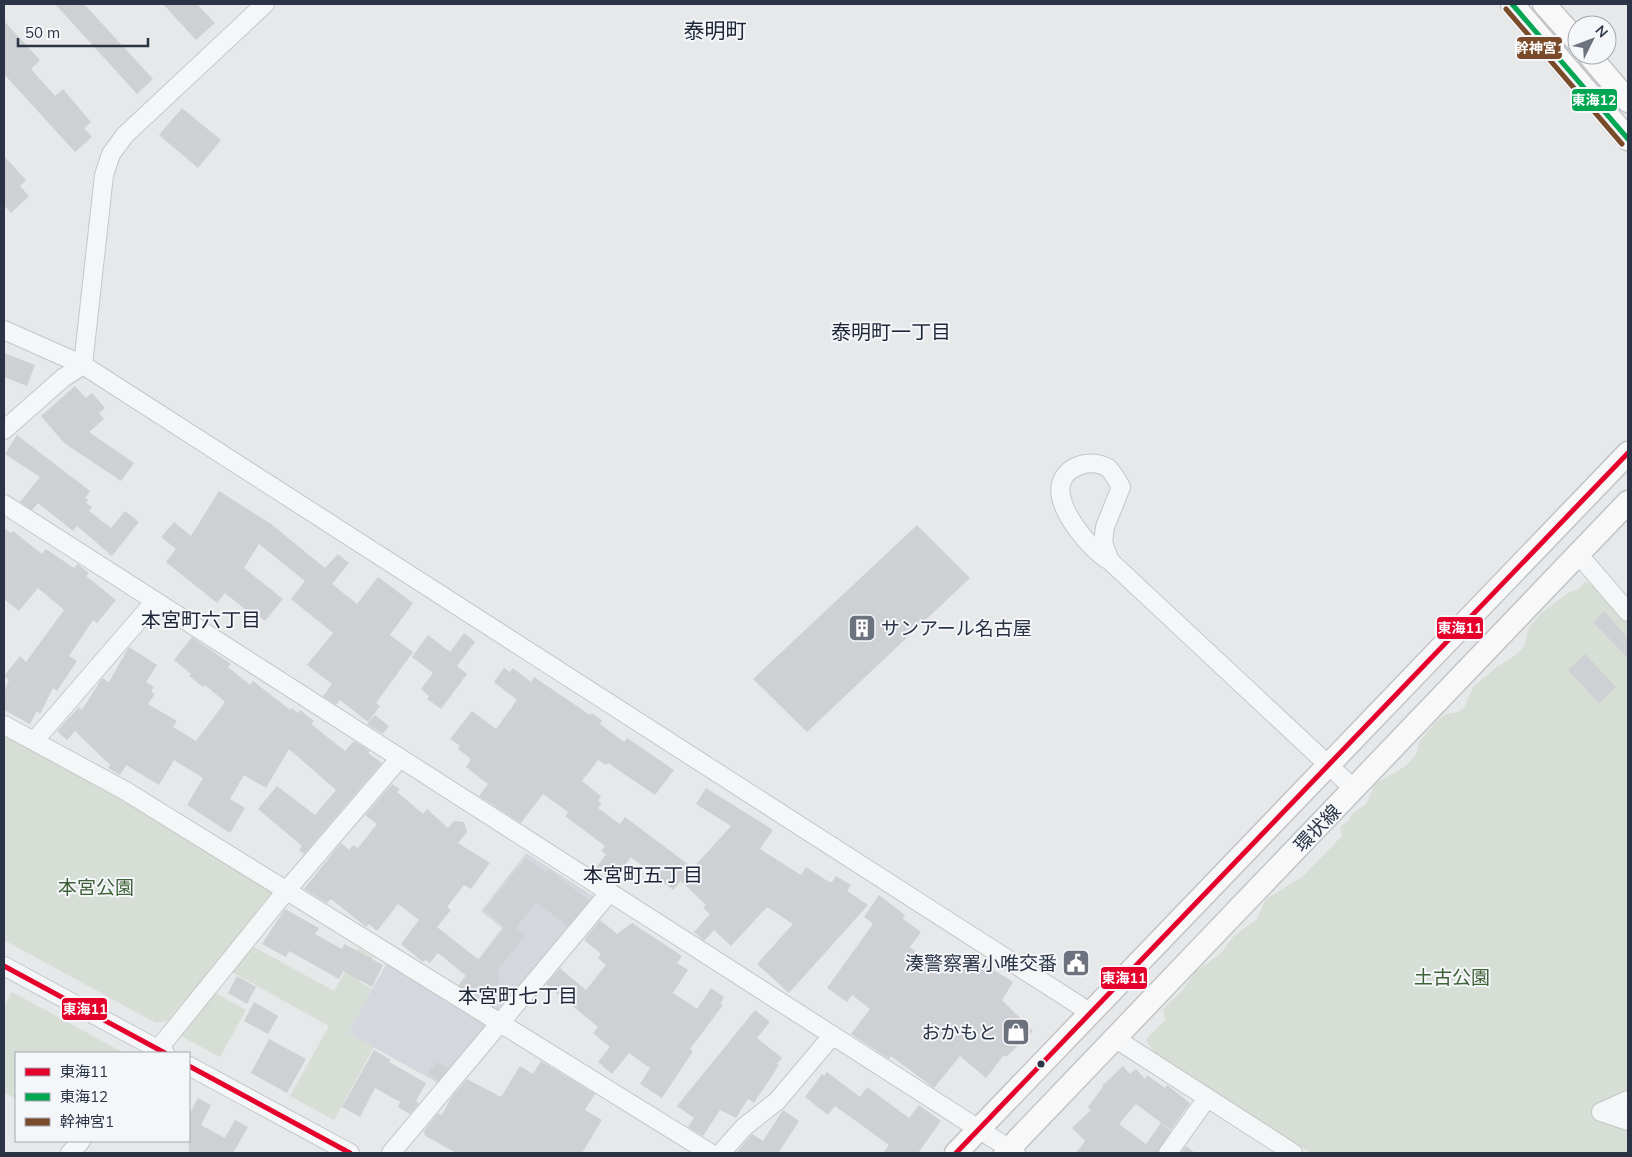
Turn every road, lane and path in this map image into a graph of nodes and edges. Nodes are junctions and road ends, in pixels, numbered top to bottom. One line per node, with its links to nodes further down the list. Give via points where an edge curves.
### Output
1 (265, 4): 9 (street, via 125,135 111,154 104,175)
2 (1512, 4): 7 (main road)
3 (1544, 4): 4 (main road)
4 (1567, 30)
5 (1597, 65): 6 (main road)
6 (1628, 101)
7 (1628, 139)
8 (4, 330): 9 (street)
9 (83, 365): 10 (street, via 63,378); 26 (street)
10 (4, 430)
11 (1628, 452): 21 (main road, 環状線)
12 (1628, 502): 14 (main road, 環状線)
13 (4, 504): 16 (street)
14 (1578, 554): 17 (street); 22 (main road, 環状線)
15 (1110, 562): 15 (street, via 1100,556 1075,527 1061,500 1061,484 1068,472 1083,463 1096,463 1109,469 1121,487 1105,527 1103,543); 21 (street)
16 (155, 601): 19 (street); 20 (street)
17 (1628, 612)
18 (4, 725): 19 (street)
19 (35, 740): 23 (street, via 124,790)
20 (400, 758): 23 (street); 24 (street)
21 (1329, 765): 22 (street); 26 (main road, 環状線)
22 (1354, 789): 29 (main road, 環状線)
23 (286, 891): 27 (street); 30 (street)
24 (609, 893): 27 (street); 28 (street)
25 (4, 966): 30 (street)
26 (1090, 1012): 35 (main road, 環状線)
27 (500, 1023): 40 (street); 41 (street)
28 (832, 1036): 35 (street); 42 (street, via 777,1101 744,1127)
29 (1116, 1039): 32 (street); 37 (main road, 環状線)
30 (160, 1052)
31 (190, 1067): 39 (street)
32 (1207, 1098): 44 (street); 45 (street)
33 (1628, 1100): 34 (street, via 1601,1112)
34 (1628, 1121)
35 (978, 1130): 37 (street); 43 (main road, 環状線)
36 (80, 1142): 38 (street)
37 (1010, 1152)
38 (70, 1153)
39 (350, 1153)
40 (391, 1153)
41 (710, 1153)
42 (721, 1153)
43 (956, 1153)
44 (1168, 1153)
45 (1293, 1153)

